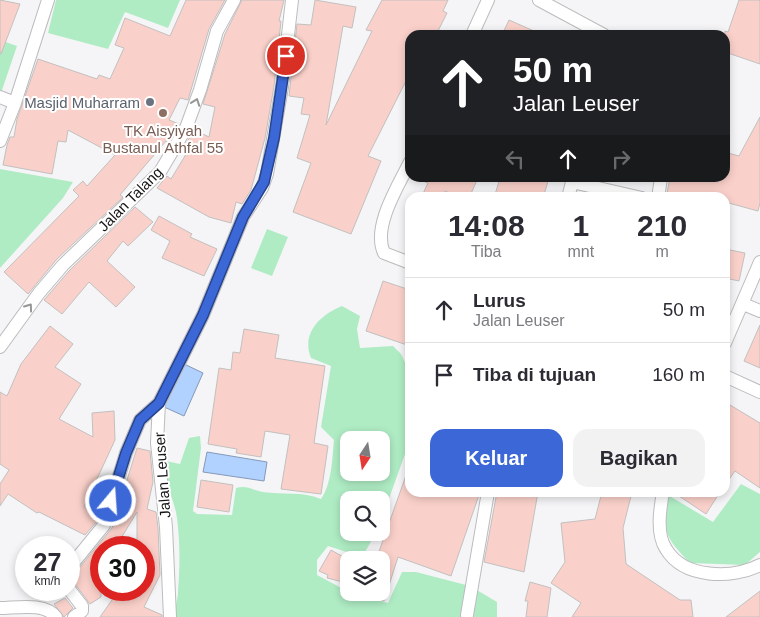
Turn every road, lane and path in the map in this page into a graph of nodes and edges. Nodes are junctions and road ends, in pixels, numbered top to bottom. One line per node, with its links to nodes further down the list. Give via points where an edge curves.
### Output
1 (48, 0): 9 (street)
2 (234, 0): 19 (street, Jalan Talang, one-way to 2, via 63,265 160,172 186,128 217,31)
3 (292, 0): 22 (street, Jalan Leuser, via 267,174 243,217 203,315)
4 (488, 0): 6 (street)
5 (539, 0): 7 (street)
6 (474, 30)
7 (595, 30)
8 (0, 97): 9 (street)
9 (15, 103): 10 (street)
10 (0, 141)
11 (405, 173): 14 (street, via 380,232 384,252)
12 (581, 182): 13 (street)
13 (619, 192)
14 (405, 261)
15 (760, 262): 16 (street)
16 (743, 304): 17 (street); 18 (street)
17 (760, 311)
18 (730, 332)
19 (0, 347)
20 (730, 378): 21 (street)
21 (760, 392)
22 (159, 403): 25 (street, via 140,420 126,453 104,525); 32 (street, Jalan Leuser, via 157,444 166,528)
23 (487, 497): 29 (street)
24 (662, 497): 26 (street, via 661,536 673,559 687,568 727,575 747,572)
25 (80, 554)
26 (760, 565)
27 (78, 601): 31 (street, via 82,611)
28 (0, 608): 30 (street, via 38,608)
29 (467, 614)
30 (56, 617)
31 (74, 617)
32 (170, 617)

